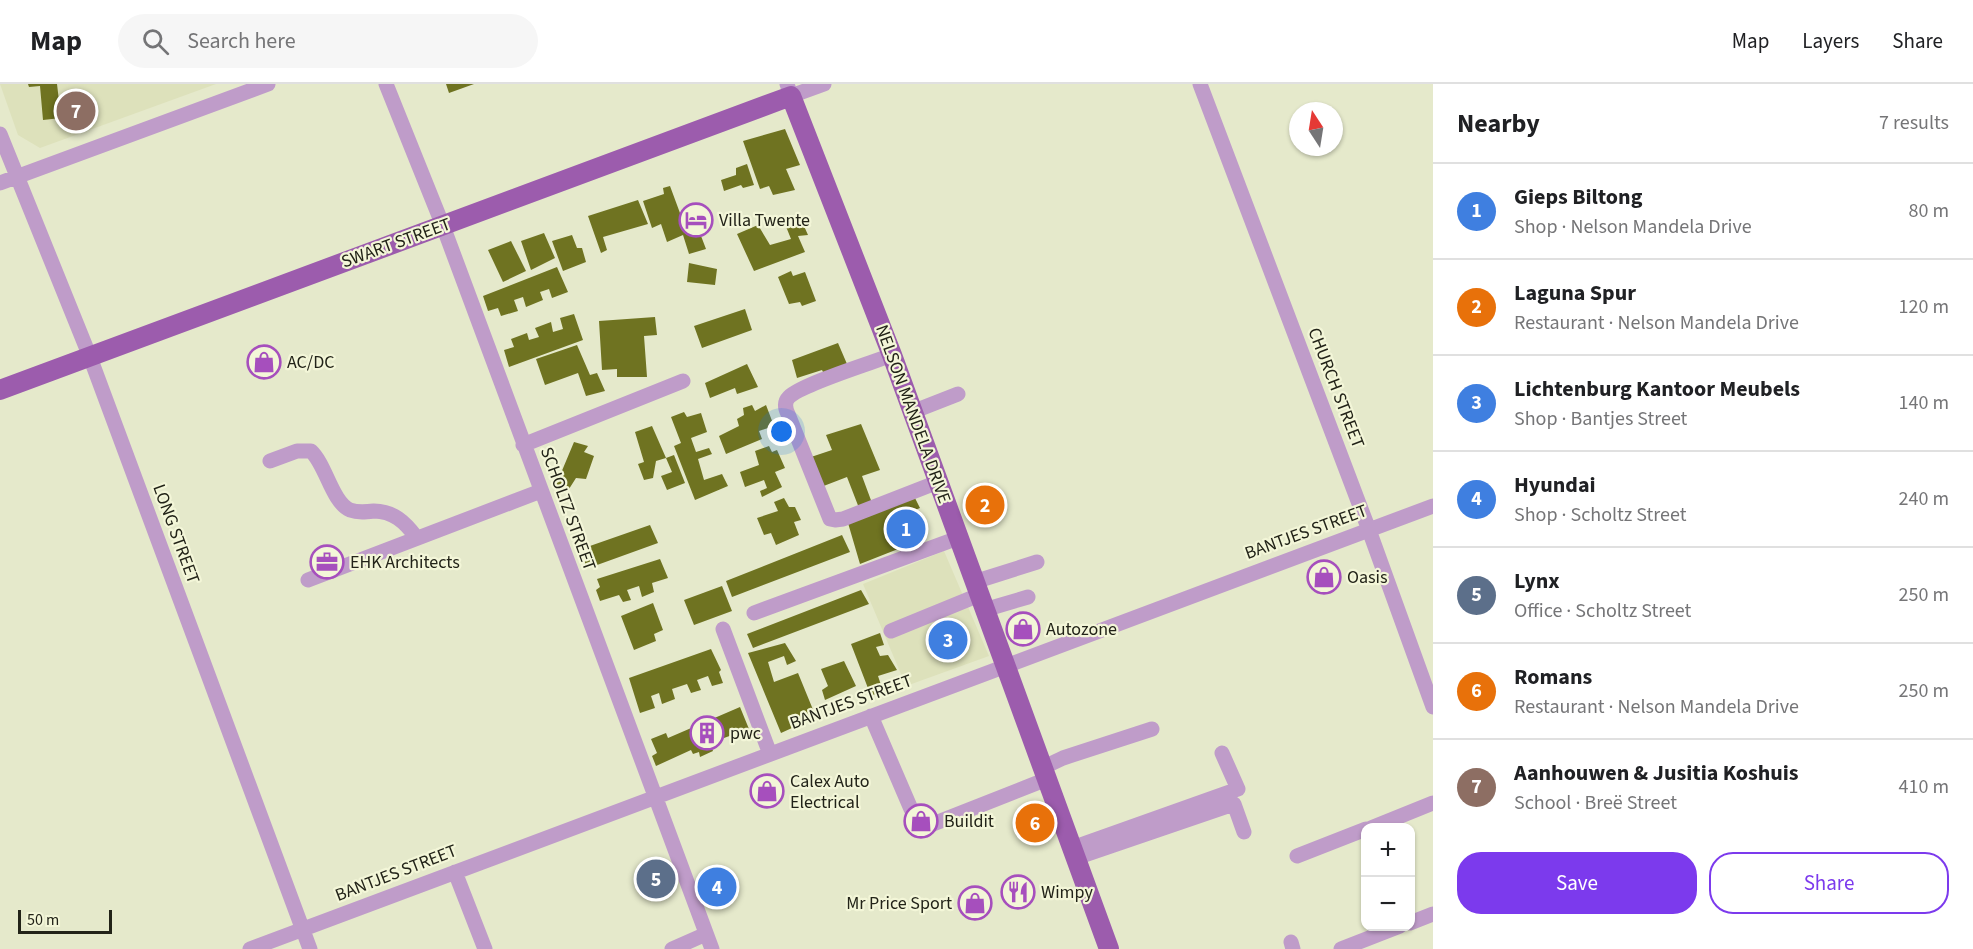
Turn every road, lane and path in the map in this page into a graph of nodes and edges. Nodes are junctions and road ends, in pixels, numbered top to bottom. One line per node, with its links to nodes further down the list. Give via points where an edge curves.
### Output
1 (268, 84): 7 (street)
2 (386, 84): 9 (street, SCHOLTZ STREET)
3 (824, 84): 5 (street)
4 (1200, 84): 21 (street, CHURCH STREET)
5 (789, 90): 9 (main road, SWART STREET); 10 (main road, NELSON MANDELA DRIVE)
6 (0, 134): 7 (street, LONG STREET)
7 (16, 177): 8 (street); 11 (street, LONG STREET)
8 (0, 183)
9 (443, 226): 11 (main road, SWART STREET); 16 (street, SCHOLTZ STREET)
10 (892, 355): 15 (main road, NELSON MANDELA DRIVE); 18 (street, via 791,395 785,406 830,519 843,519)
11 (90, 357): 13 (main road, SWART STREET); 48 (street, LONG STREET)
12 (683, 381): 16 (street)
13 (0, 390)
14 (958, 394): 15 (street)
15 (912, 412): 18 (main road, NELSON MANDELA DRIVE)
16 (523, 445): 19 (street, SCHOLTZ STREET)
17 (270, 461): 22 (street, via 297,451 311,451 345,506 356,512 391,513)
18 (938, 482): 23 (main road, NELSON MANDELA DRIVE)
19 (541, 491): 22 (street); 38 (street, SCHOLTZ STREET)
20 (1433, 506): 21 (street, BANTJES STREET)
21 (1369, 530): 31 (street, BANTJES STREET); 32 (street, CHURCH STREET)
22 (416, 537): 25 (street)
23 (958, 538): 26 (main road, NELSON MANDELA DRIVE); 28 (street)
24 (1037, 562): 26 (street)
25 (308, 580)
26 (979, 596): 27 (street); 30 (street); 31 (main road, NELSON MANDELA DRIVE)
27 (1028, 597)
28 (754, 613)
29 (723, 629): 35 (street)
30 (891, 631)
31 (1005, 666): 33 (street, BANTJES STREET); 37 (main road, NELSON MANDELA DRIVE)
32 (1433, 707)
33 (871, 716): 35 (street, BANTJES STREET); 37 (street, via 911,809 933,824)
34 (1152, 729): 37 (street, via 1063,758)
35 (770, 753): 38 (street, BANTJES STREET)
36 (1222, 753): 43 (street, via 1238,789)
37 (1045, 773): 43 (main road, NELSON MANDELA DRIVE)
38 (654, 798): 45 (street, BANTJES STREET); 50 (street, SCHOLTZ STREET)
39 (1433, 803): 40 (street)
40 (1383, 823)
41 (1245, 832): 43 (street, via 1234,804)
42 (1361, 832): 44 (street)
43 (1074, 853): 57 (main road, NELSON MANDELA DRIVE)
44 (1297, 856)
45 (455, 872): 48 (street, BANTJES STREET); 54 (street)
46 (1433, 914): 47 (street)
47 (1415, 921)
48 (302, 929): 52 (street, BANTJES STREET); 53 (street, LONG STREET)
49 (1391, 931): 51 (street)
50 (706, 934): 55 (street); 56 (street, SCHOLTZ STREET)
51 (1358, 946): 58 (street)
52 (250, 949)
53 (310, 949)
54 (485, 949)
55 (672, 949)
56 (712, 949)
57 (1109, 949)
58 (1341, 949)

